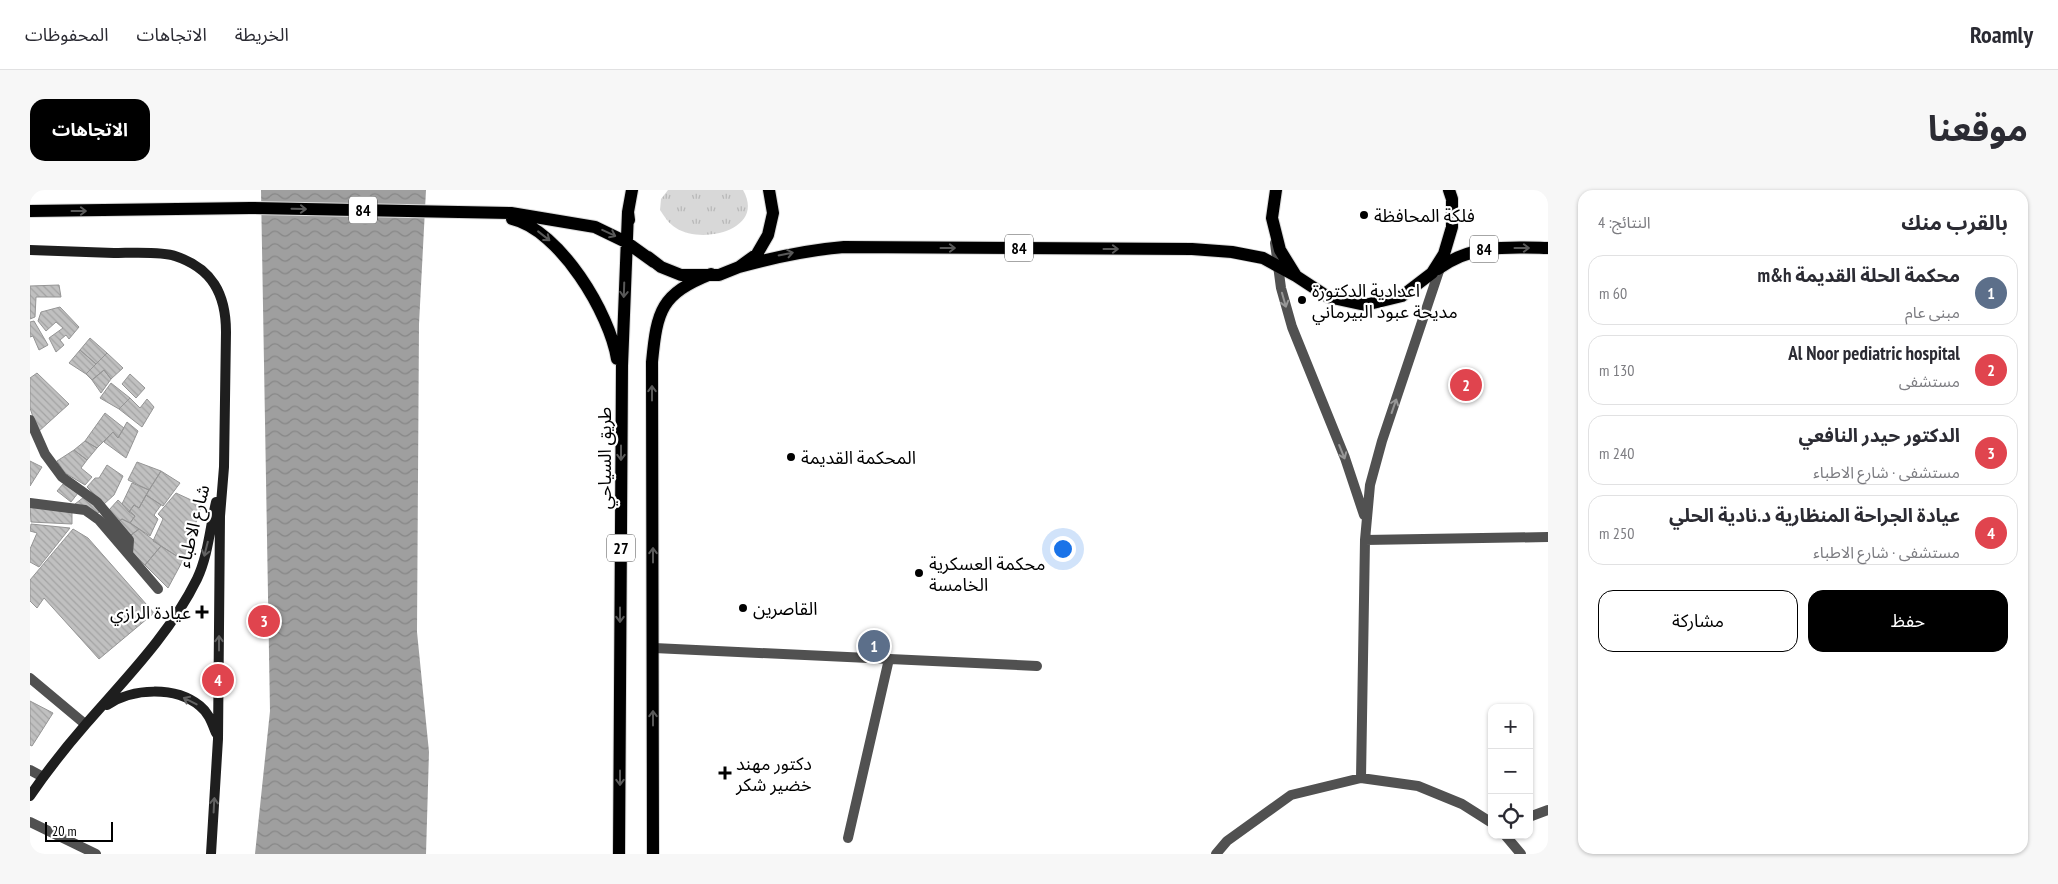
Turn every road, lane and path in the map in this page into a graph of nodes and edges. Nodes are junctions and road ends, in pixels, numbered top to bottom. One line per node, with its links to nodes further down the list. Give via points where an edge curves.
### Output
1 (769, 190): 15 (main road, 84, via 772,213 768,235 756,254)
2 (1276, 190): 8 (main road, 84)
3 (1449, 190): 12 (main road, 84, via 1452,227)
4 (631, 191): 7 (main road, 84)
5 (30, 211): 6 (main road, 84, one-way to 6, via 250,208)
6 (479, 212): 9 (main road, 84, one-way to 9, via 520,214 595,227); 20 (main road, one-way to 20, via 521,221 545,235 568,259 594,300 610,334)
7 (628, 212): 9 (main road, طريق السياحي / 27); 13 (main road, 84, via 632,234)
8 (1272, 218): 14 (street); 18 (main road, 84, via 1280,250)
9 (626, 242): 13 (main road, 84); 20 (main road, طريق السياحي / 27, one-way to 20)
10 (1548, 248): 16 (main road, 84, one-way to 10, via 1460,255 1479,250)
11 (30, 250): 22 (street, via 174,255 211,278 221,294 226,314)
12 (1444, 254): 16 (street); 19 (main road, 84)
13 (654, 262): 17 (main road, 84, via 681,275)
14 (1278, 266): 15 (main road, 84, one-way to 14, via 809,250 844,247 1192,249 1263,258); 18 (main road, 84); 24 (street, one-way to 24, via 1280,288 1292,327 1345,458)
15 (740, 267): 17 (main road, 84, via 719,275)
16 (1440, 268): 19 (main road, 84); 24 (street, one-way to 16, via 1370,485 1382,441)
17 (711, 274): 29 (main road, 27, one-way to 17, via 654,333 663,306 674,294 687,284)
18 (1296, 276): 19 (main road, 84, via 1328,298 1365,305 1402,296)
19 (1428, 276)
20 (622, 387): 48 (main road, طريق السياحي / 27, one-way to 48)
21 (30, 420): 27 (street, via 45,454 62,477 97,502 129,540)
22 (224, 467): 33 (street, شارع الاطباء, one-way to 33, via 207,550 197,579 175,617); 35 (street, one-way to 22, via 220,516)
23 (30, 503): 27 (street, via 85,510)
24 (1366, 521): 26 (street)
25 (1548, 537): 26 (street)
26 (1365, 540): 38 (street)
27 (128, 553): 28 (street)
28 (158, 589)
29 (654, 648): 30 (street); 49 (main road, 27, one-way to 29)
30 (889, 659): 31 (street); 44 (street)
31 (1036, 666)
32 (30, 678): 34 (street)
33 (99, 710): 34 (street, شارع الاطباء); 35 (street, شارع الاطباء, one-way to 33, via 210,717 200,706 180,696 154,691 130,695)
34 (85, 724): 37 (street, شارع الاطباء)
35 (218, 739): 47 (street, one-way to 35)
36 (30, 770): 37 (street)
37 (43, 778): 39 (street, شارع الاطباء)
38 (1361, 778): 42 (street, via 1418,786 1462,804); 50 (street, via 1291,795 1227,840)
39 (30, 796)
40 (1548, 810): 41 (street)
41 (1533, 816)
42 (1488, 820)
43 (30, 822): 46 (street)
44 (848, 838)
45 (1509, 839): 51 (street)
46 (96, 854)
47 (211, 854)
48 (619, 854)
49 (653, 854)
50 (1216, 854)
51 (1521, 854)

